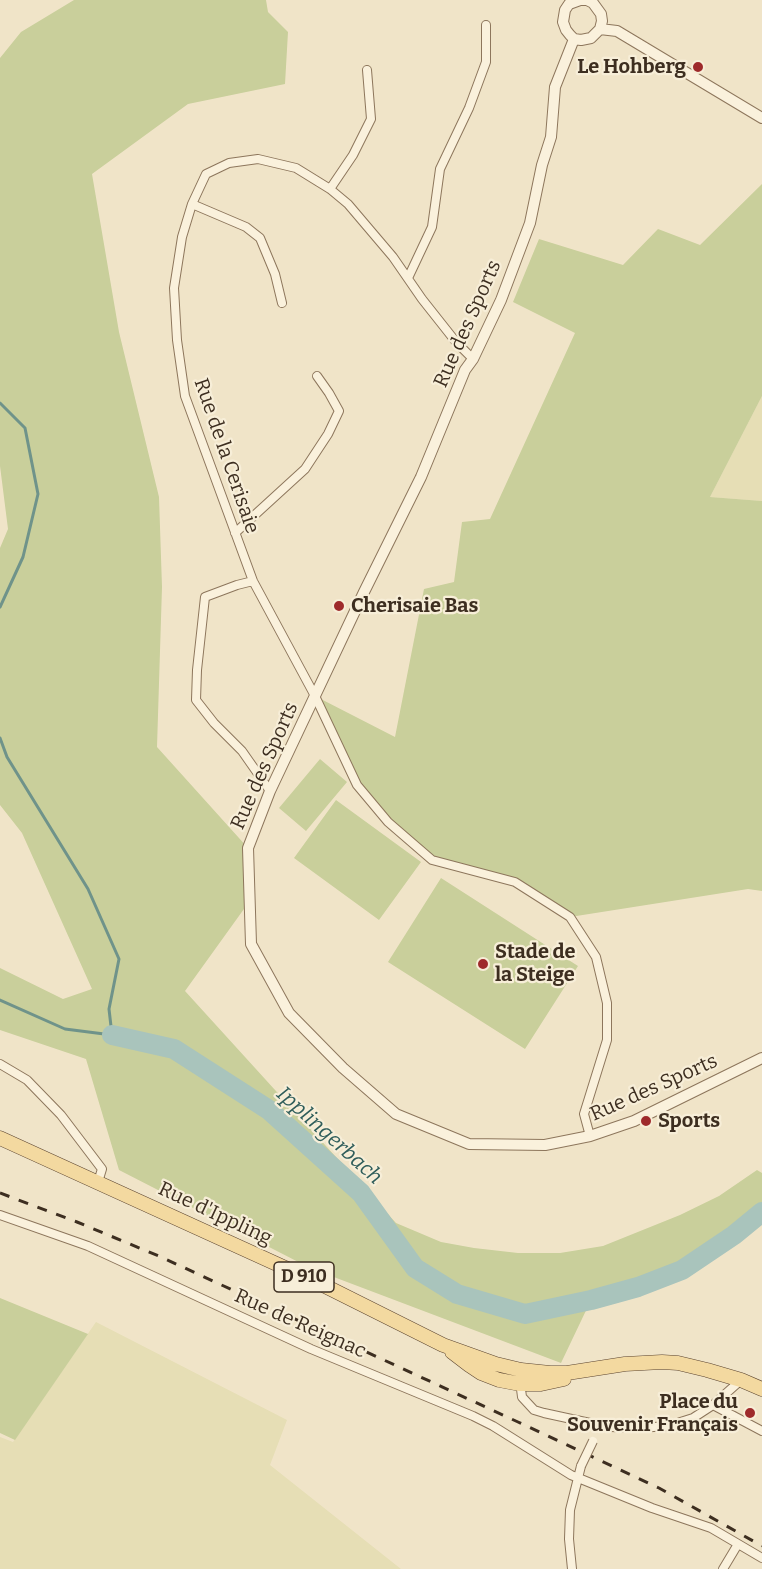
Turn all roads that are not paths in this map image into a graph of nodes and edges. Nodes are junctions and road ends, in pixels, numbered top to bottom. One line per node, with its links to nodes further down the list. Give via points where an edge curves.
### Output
1 (569, 2): 3 (street, via 593,3 601,14); 4 (street, via 563,22)
2 (486, 25): 9 (street, via 486,62 440,169 432,227)
3 (600, 29): 4 (street, via 591,38); 6 (street, via 617,31)
4 (574, 39): 11 (street, Rue des Sports, via 555,87 551,137 530,223 501,300)
5 (367, 70): 7 (street, via 371,118)
6 (762, 118)
7 (330, 189): 8 (street, Rue de la Cerisaie, via 296,168 258,159 229,163 206,174); 9 (street, Rue de la Cerisaie, via 348,204)
8 (192, 204): 10 (street, via 246,227 260,238); 13 (street, Rue de la Cerisaie, via 174,288 177,340 185,396)
9 (408, 278): 11 (street, Rue de la Cerisaie)
10 (282, 303)
11 (473, 359): 15 (street, Rue des Sports, via 421,477)
12 (317, 376): 13 (street, via 339,411 328,434 305,469)
13 (235, 533): 14 (street, Rue de la Cerisaie)
14 (253, 581): 15 (street, Rue de la Cerisaie); 16 (street, via 205,597 196,700 242,751)
15 (315, 696): 16 (street, Rue des Sports); 19 (street, Rue de la Cerisaie, via 357,785 387,822 432,860 515,882 533,893 570,917 596,957 607,1003 607,1040 584,1114)
16 (270, 791): 19 (street, Rue des Sports, via 248,848 250,944 289,1013 396,1114 469,1144 545,1145)
17 (762, 1058): 19 (street, Rue des Sports, via 634,1121)
18 (0, 1064): 21 (street, via 27,1080 62,1115 102,1169)
19 (590, 1136)
20 (0, 1138): 21 (main road, Rue d'Ippling / D 910)
21 (98, 1182): 23 (main road, Rue d'Ippling / D 910, via 325,1286 443,1345 482,1373 499,1380)
22 (0, 1215): 29 (street, Rue de Reignac, via 88,1246 311,1349 473,1416)
23 (520, 1377): 24 (main road, Rue d'Ippling / D 910, via 662,1362); 27 (street, via 522,1397 534,1410)
24 (741, 1380): 25 (main road, Rue d'Ippling / D 910); 26 (street)
25 (762, 1389)
26 (713, 1405): 27 (street, via 693,1418 668,1426); 28 (street)
27 (603, 1425): 29 (street, bridge)
28 (762, 1431)
29 (578, 1478): 30 (street, Rue de Reignac, via 711,1528); 32 (street, via 570,1510)
30 (738, 1544): 31 (street, Rue de Reignac); 33 (street)
31 (762, 1558)
32 (572, 1569)
33 (723, 1569)

